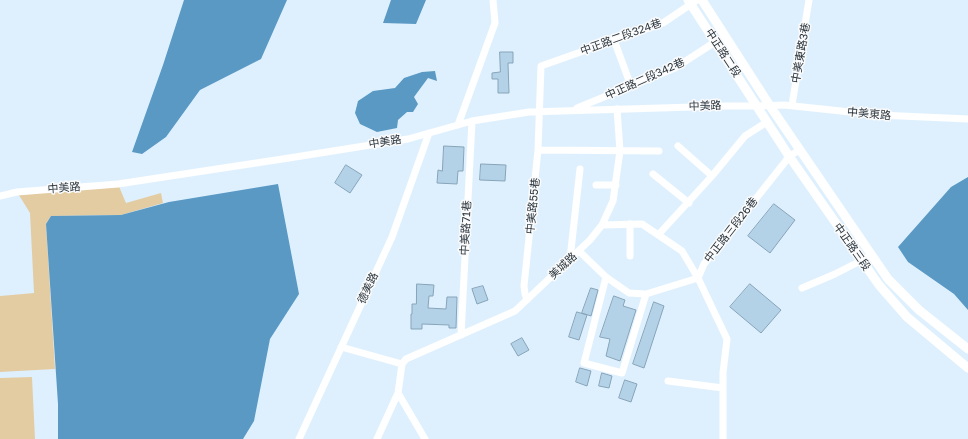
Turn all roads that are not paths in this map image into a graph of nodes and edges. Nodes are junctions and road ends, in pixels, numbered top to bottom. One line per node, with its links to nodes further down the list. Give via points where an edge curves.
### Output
1 (492, 0): 18 (street, via 495,23)
2 (702, 0): 11 (main road, 中正路二段)
3 (809, 0): 9 (street, 中美東路3巷)
4 (692, 1): 5 (street, 中正路二段324巷, via 663,23); 6 (main road, 中正路二段)
5 (614, 40): 7 (street, 中正路二段324巷); 8 (street)
6 (716, 42): 8 (street, 中正路二段342巷, via 674,68); 10 (main road, 中正路二段)
7 (541, 66): 14 (street, 中美路55巷)
8 (631, 86): 13 (street, 中正路二段342巷)
9 (792, 105): 11 (street, 中美東路); 15 (street, 中美東路, via 879,115)
10 (757, 106): 11 (street, 中美路); 12 (street, 中美路); 17 (main road, 中正路三段)
11 (770, 106): 22 (main road, 中正路三段)
12 (617, 109): 13 (street, 中美路); 23 (street, 美城路)
13 (572, 110): 14 (street, 中美路)
14 (540, 111): 16 (street, 中美路); 21 (street, 中美路55巷)
15 (968, 119)
16 (472, 121): 18 (street, 中美路); 46 (street, 中美路71巷)
17 (767, 122): 25 (main road, 中正路三段); 28 (street, via 745,136)
18 (458, 125): 19 (street, 中美路)
19 (429, 133): 31 (street, 中美路, via 408,139 118,184 18,192); 47 (street, 德美路, via 392,237)
20 (678, 146): 28 (street)
21 (538, 150): 23 (street); 45 (street, 中美路55巷, via 524,286)
22 (800, 150): 25 (street, 中正路三段26巷); 37 (main road, 中正路三段)
23 (620, 151): 24 (street); 30 (street, 美城路)
24 (659, 151)
25 (789, 156): 40 (main road, 中正路三段); 42 (street, 中正路三段26巷, via 704,264)
26 (580, 169): 39 (street)
27 (653, 174): 32 (street)
28 (712, 176): 32 (street)
29 (596, 185): 30 (street)
30 (616, 186): 33 (street, 美城路, via 613,201)
31 (0, 196)
32 (689, 203): 35 (street)
33 (602, 224): 34 (street); 36 (street, 美城路)
34 (630, 224): 35 (street, via 642,224); 38 (street)
35 (659, 234): 42 (street, via 682,252)
36 (579, 251): 39 (street, 美城路); 41 (street)
37 (872, 255): 40 (street); 48 (main road, 中正路三段, via 888,279 920,310)
38 (630, 256)
39 (570, 259): 45 (street, 美城路)
40 (862, 262): 43 (street); 50 (main road, 中正路三段, via 907,317)
41 (606, 277): 44 (street, via 629,293); 44 (street, via 584,364 622,373)
42 (698, 278): 44 (street); 52 (street, via 727,339)
43 (802, 288)
44 (646, 294)
45 (527, 300): 46 (street, 美城路, via 515,311)
46 (461, 335): 49 (street, 美城路, via 406,359)
47 (341, 347): 49 (street); 54 (street, 德美路)
48 (968, 349)
49 (402, 364): 53 (street)
50 (968, 368)
51 (668, 381): 52 (street)
52 (723, 388): 57 (street)
53 (398, 393): 55 (street); 56 (street)
54 (299, 439)
55 (377, 439)
56 (425, 439)
57 (723, 439)

